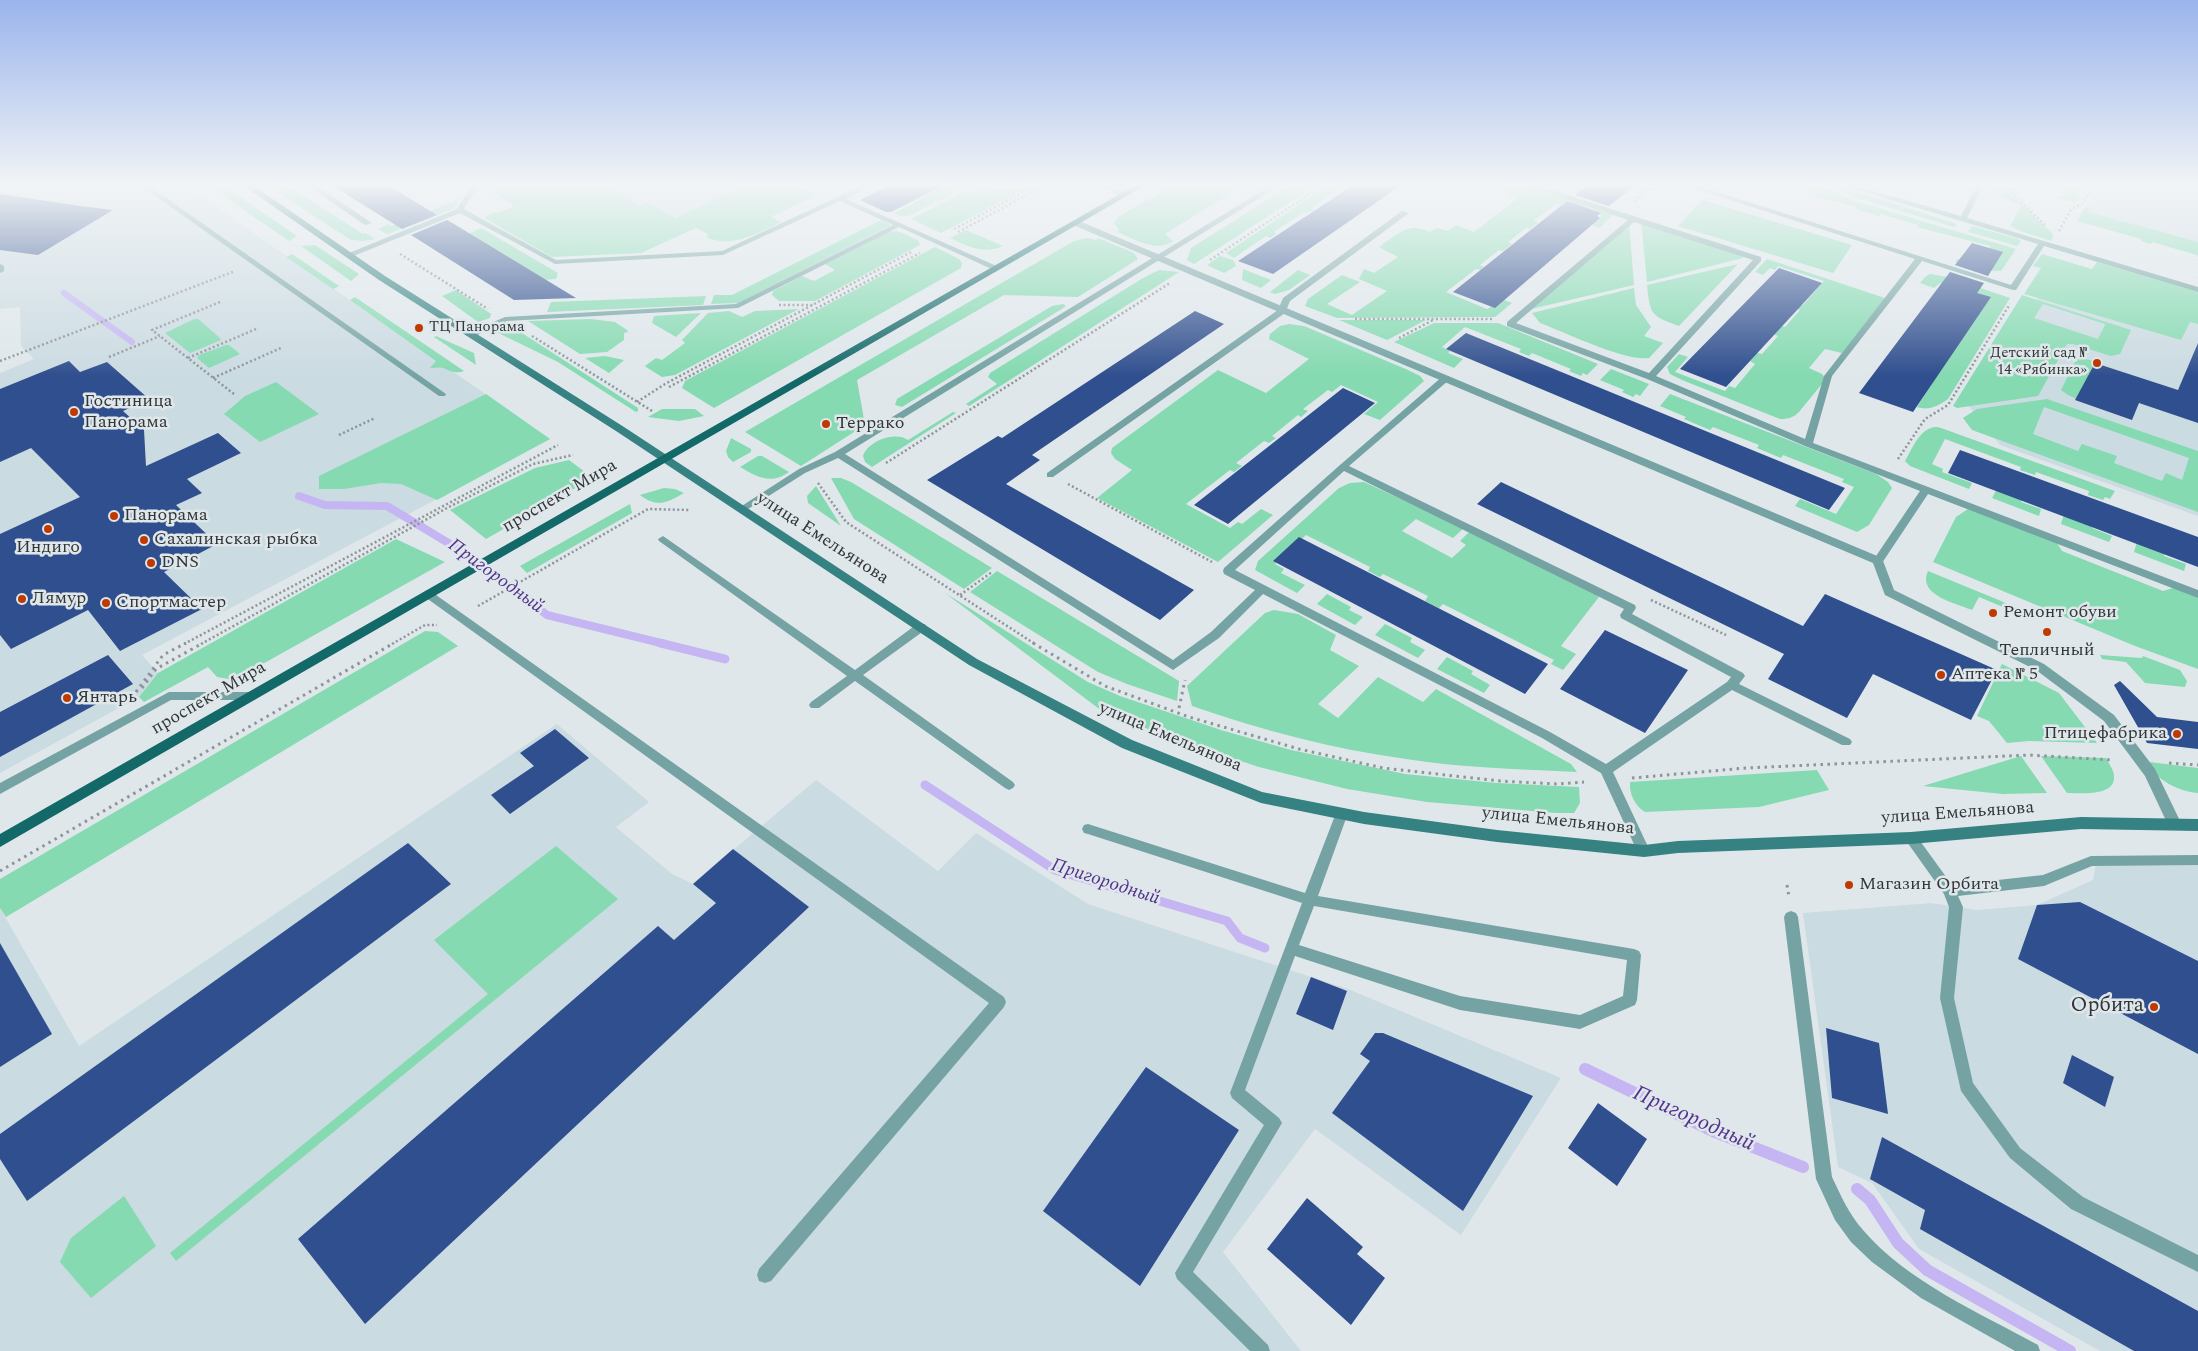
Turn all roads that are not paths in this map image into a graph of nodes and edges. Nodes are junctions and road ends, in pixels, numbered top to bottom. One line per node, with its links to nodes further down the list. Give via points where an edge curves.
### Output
1 (234, 249): 28 (lane)
2 (339, 249): 17 (main road, улица Емельянова)
3 (364, 249): 17 (lane)
4 (531, 249): 5 (lane, via 555,262 723,253)
5 (732, 249)
6 (851, 249): 25 (lane, via 738,306 505,319)
7 (952, 249): 21 (lane)
8 (1030, 249): 21 (main road, проспект Мира)
9 (1139, 249): 18 (street)
10 (1175, 249): 18 (lane)
11 (1356, 249): 24 (lane, via 1286,300)
12 (1598, 249): 26 (lane, via 1510,324)
13 (1727, 249): 26 (lane, via 1758,259)
14 (1891, 249): 19 (lane)
15 (2039, 249): 19 (lane, via 2014,288)
16 (2059, 249): 23 (lane)
17 (348, 255): 25 (main road, улица Емельянова)
18 (1161, 258): 24 (street); 30 (lane)
19 (1920, 258): 29 (lane, via 1828,376)
20 (0, 266): 22 (lane)
21 (997, 268): 31 (main road, проспект Мира)
22 (0, 271)
23 (2198, 290)
24 (1282, 311): 27 (street); 33 (lane)
25 (471, 335): 31 (main road, улица Емельянова)
26 (1650, 377): 29 (lane)
27 (1446, 378): 32 (lane); 37 (street)
28 (442, 394)
29 (1808, 444): 34 (lane)
30 (838, 454): 35 (lane, via 802,471); 38 (lane, via 1173,666 1215,635)
31 (664, 459): 35 (main road, улица Емельянова); 39 (main road, проспект Мира)
32 (1344, 467): 38 (lane, via 1228,571); 43 (lane, via 1631,608 1624,615 1739,676)
33 (1050, 474)
34 (1926, 488): 37 (lane); 40 (lane)
35 (742, 509): 41 (main road, улица Емельянова)
36 (663, 539): 42 (lane)
37 (1878, 561): 51 (street, via 1889,592 2040,667 2109,718 2150,772)
38 (1262, 589): 47 (lane, via 1546,735)
39 (429, 594): 44 (main road, проспект Мира); 63 (lane, via 999,1002)
40 (2198, 594)
41 (920, 626): 42 (lane); 50 (main road, улица Емельянова, via 973,662 1127,744 1262,796)
42 (856, 675): 45 (lane); 48 (lane)
43 (1731, 685): 46 (lane); 47 (lane)
44 (252, 696): 49 (lane, via 169,696); 55 (main road, проспект Мира)
45 (815, 705)
46 (1846, 742)
47 (1606, 770): 56 (lane)
48 (1009, 785)
49 (0, 789)
50 (1342, 813): 56 (main road, улица Емельянова, via 1497,836); 59 (lane)
51 (2174, 823): 52 (main road, улица Емельянова); 54 (main road, улица Емельянова, via 2081,823)
52 (2198, 825)
53 (1088, 830): 59 (lane)
54 (1911, 838): 56 (main road, улица Емельянова); 58 (lane)
55 (0, 841)
56 (1644, 850)
57 (2198, 860): 58 (lane, via 2091,861 2044,880)
58 (1948, 891): 62 (lane, via 1956,907 1947,998 1966,1086 2015,1153 2078,1203)
59 (1310, 900): 61 (lane); 61 (lane, via 1634,955 1630,1000 1580,1022 1460,1003)
60 (1791, 917): 65 (lane, via 1824,1179 1842,1214 1868,1248 1903,1277)
61 (1291, 949): 64 (lane, via 1238,1093 1274,1123 1183,1273)
62 (2198, 1264)
63 (766, 1275)
64 (1262, 1351)
65 (2032, 1351)

